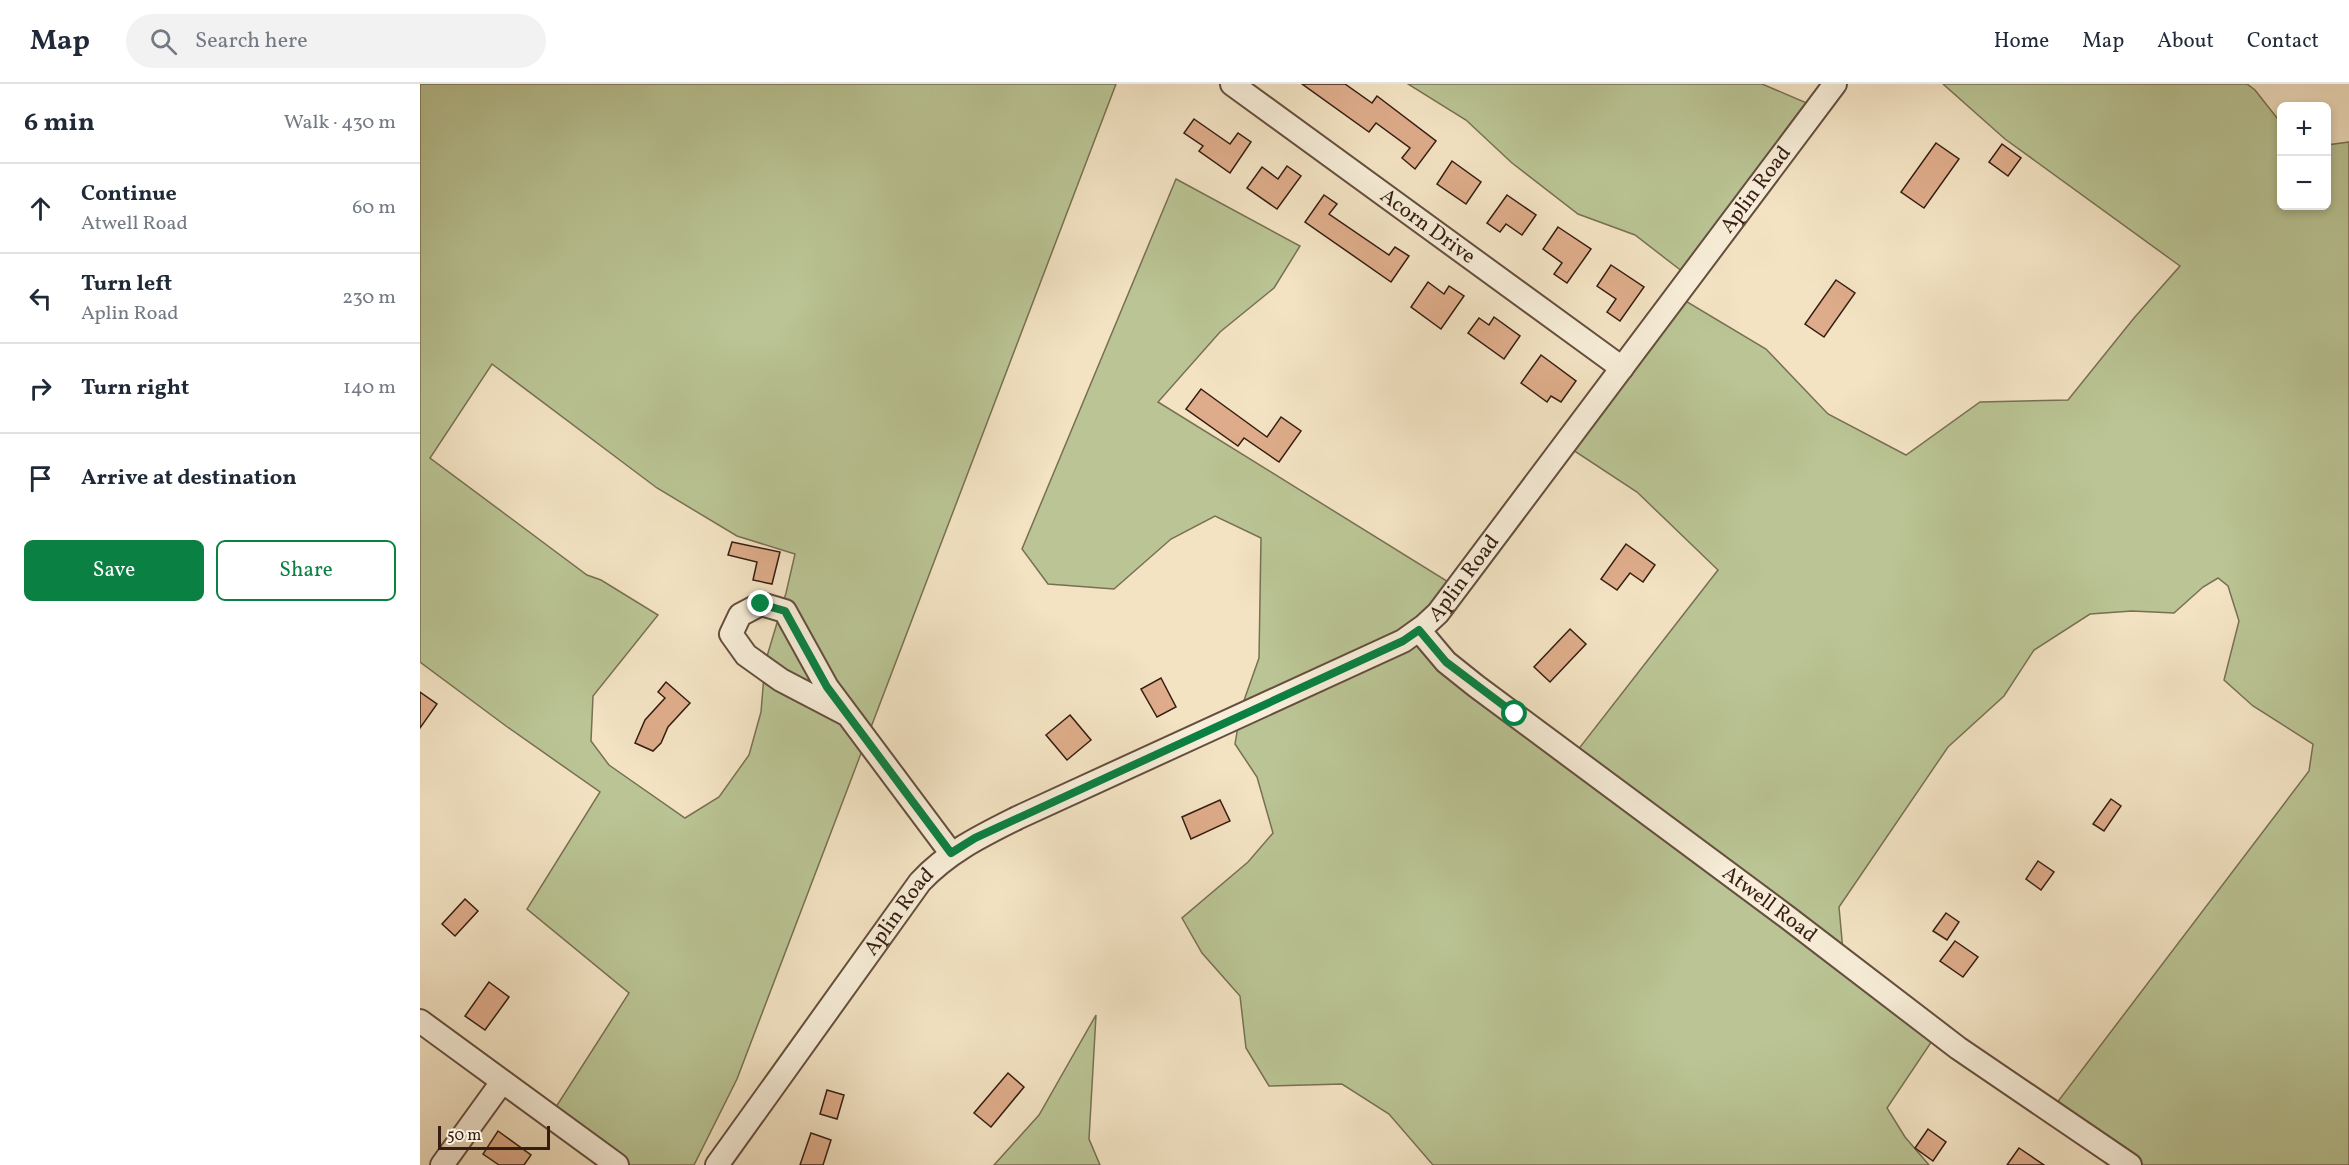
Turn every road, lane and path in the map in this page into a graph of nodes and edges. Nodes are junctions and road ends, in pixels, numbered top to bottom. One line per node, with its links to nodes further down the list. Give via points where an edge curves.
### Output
1 (1232, 84): 3 (street, Acorn Drive)
2 (1835, 84): 3 (street, Aplin Road)
3 (1622, 368): 4 (street, Aplin Road, via 1438,613)
4 (1419, 630): 6 (street, Aplin Road, via 1403,641 975,838); 12 (street, Atwell Road, via 1446,662 1476,686 1959,1048)
5 (848, 716): 5 (street, via 827,687 785,611 761,604 740,615 732,634 746,655 781,680); 6 (street)
6 (951, 853): 11 (street, Aplin Road, via 920,882)
7 (420, 1021): 8 (street)
8 (502, 1082): 9 (street); 10 (street)
9 (442, 1165)
10 (617, 1165)
11 (717, 1165)
12 (2130, 1165)

